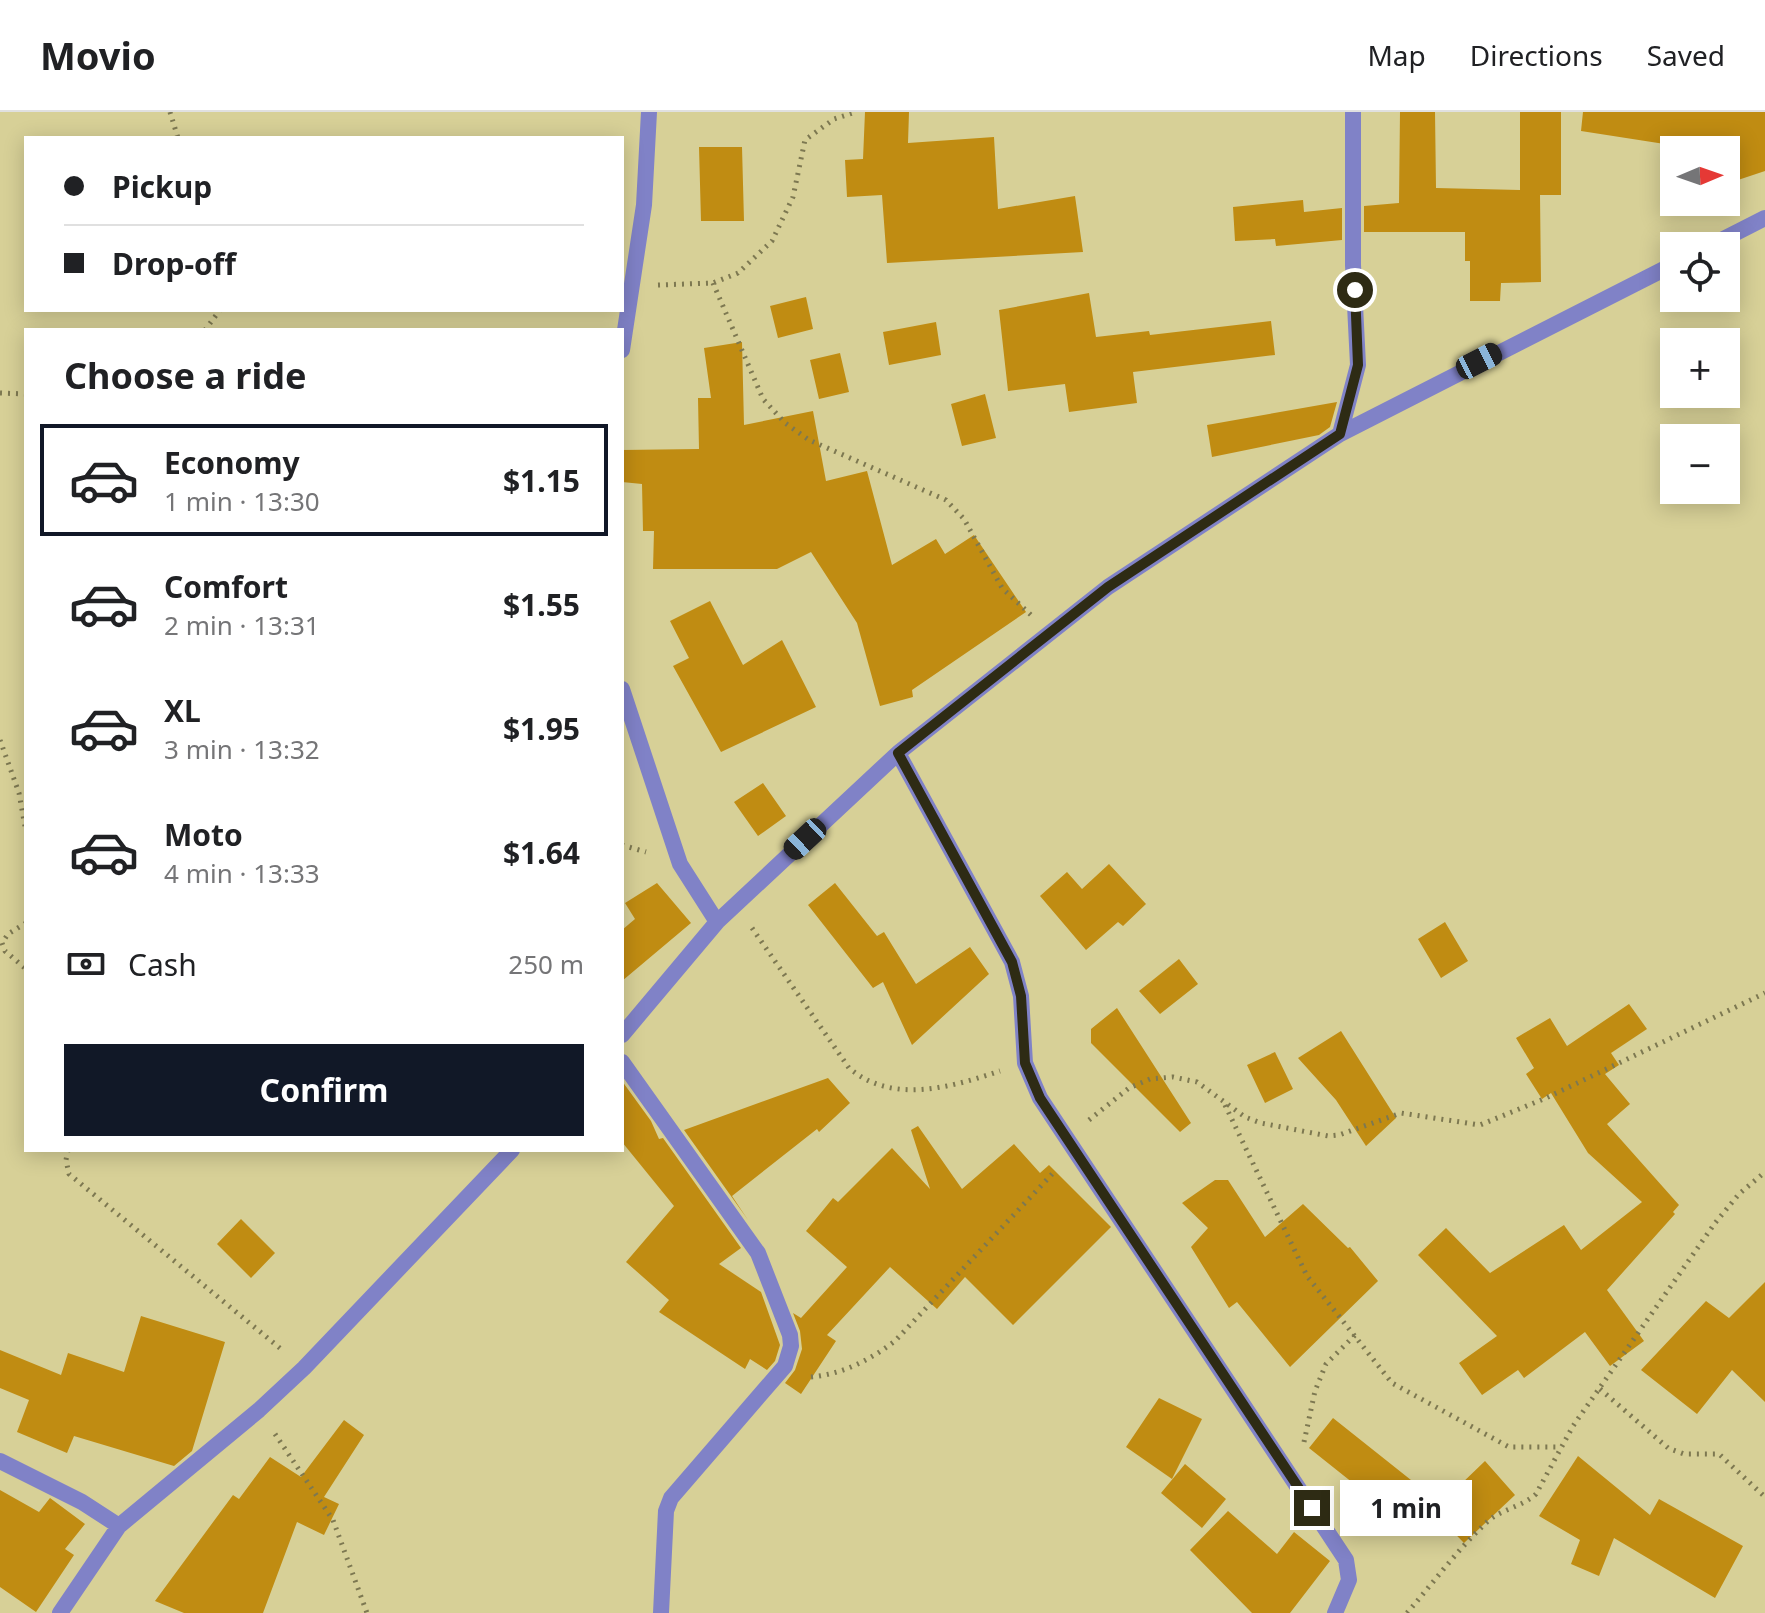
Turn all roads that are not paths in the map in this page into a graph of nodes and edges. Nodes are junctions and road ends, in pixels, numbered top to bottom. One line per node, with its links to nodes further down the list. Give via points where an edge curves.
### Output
1 (649, 112): 6 (street, via 644,205)
2 (1353, 112): 7 (street, via 1358,365)
3 (1765, 218): 4 (street)
4 (1738, 232)
5 (1660, 271): 7 (street)
6 (624, 338)
7 (1340, 434): 9 (street, via 1108,587)
8 (624, 695): 10 (street, via 680,864)
9 (898, 753): 10 (street); 18 (street, via 1012,962 1021,996 1025,1063 1040,1098 1346,1560 1349,1580)
10 (717, 922): 11 (street)
11 (624, 1033)
12 (624, 1065): 17 (street, via 758,1253 790,1335 788,1358 772,1380 671,1498)
13 (510, 1152): 15 (street, via 307,1365)
14 (0, 1461): 15 (street)
15 (119, 1526): 16 (street)
16 (60, 1613)
17 (661, 1613)
18 (1335, 1613)

